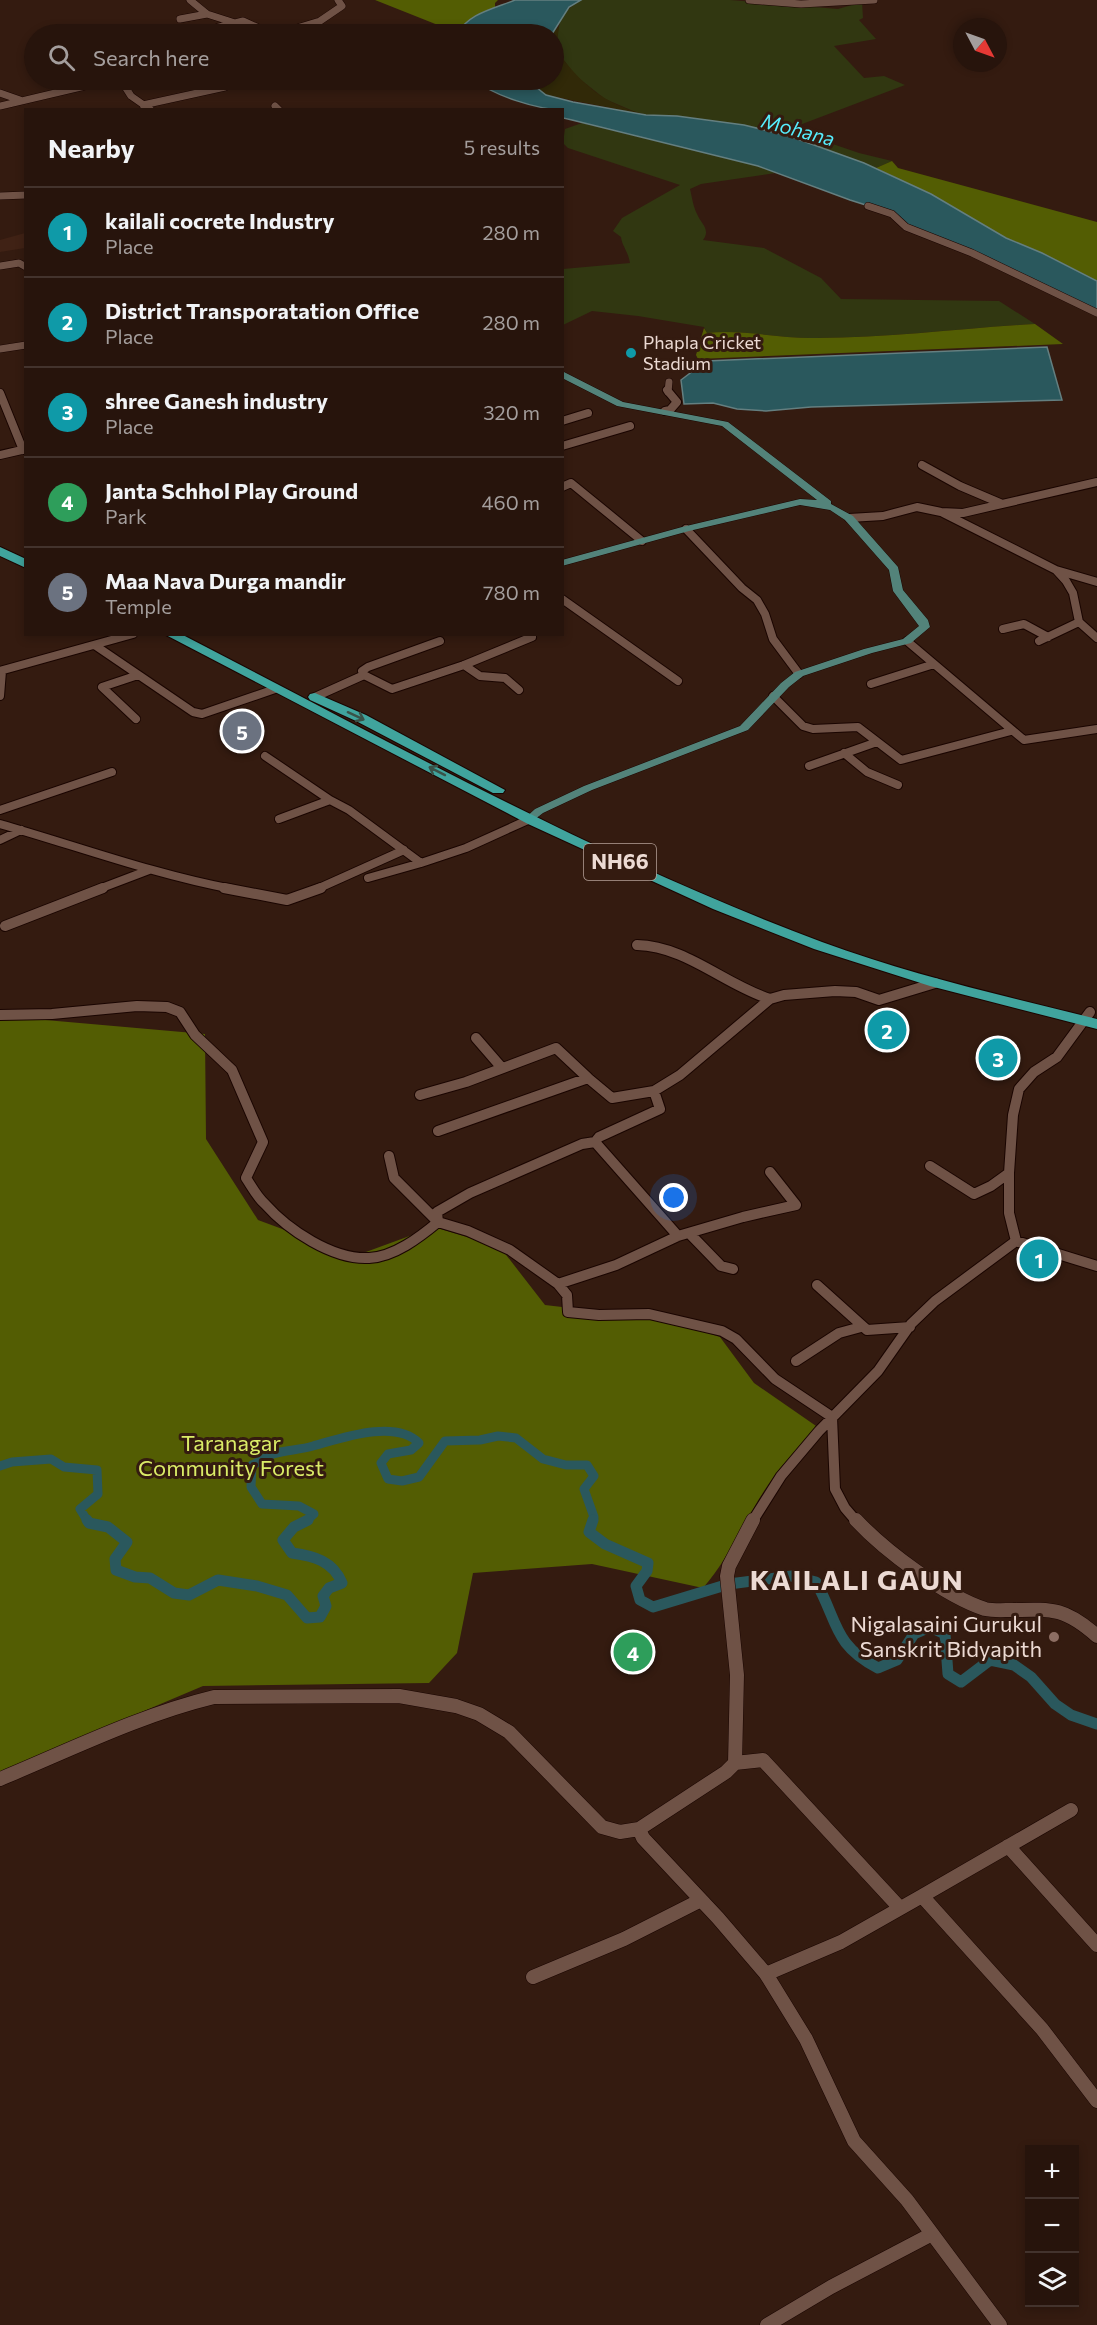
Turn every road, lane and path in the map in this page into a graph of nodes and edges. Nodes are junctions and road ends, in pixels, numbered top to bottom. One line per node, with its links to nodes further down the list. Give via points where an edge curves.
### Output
1 (189, 0): 5 (street)
2 (338, 0): 10 (street, via 342,6 337,12)
3 (749, 0): 4 (street, via 801,4)
4 (874, 0)
5 (207, 14): 6 (street); 7 (street)
6 (180, 19)
7 (236, 23): 8 (street); 9 (street)
8 (232, 24)
9 (250, 24)
10 (309, 24)
11 (66, 90): 15 (street)
12 (127, 90): 16 (street)
13 (211, 90): 16 (street)
14 (0, 93): 15 (street)
15 (20, 100): 17 (street)
16 (143, 105): 18 (street)
17 (0, 106)
18 (148, 108)
19 (0, 196): 20 (street)
20 (24, 196)
21 (24, 197): 22 (street, via 17,201)
22 (24, 203)
23 (868, 206): 26 (street)
24 (0, 266): 25 (street)
25 (24, 266)
26 (1097, 313)
27 (24, 345): 28 (street)
28 (0, 349)
29 (564, 375): 32 (main road, via 620,404)
30 (669, 382): 32 (street, via 667,391 677,402)
31 (0, 393): 37 (street)
32 (665, 411): 43 (main road, via 733,428)
33 (588, 413): 34 (street)
34 (564, 420)
35 (630, 426): 36 (street)
36 (564, 445)
37 (24, 450): 38 (street)
38 (0, 454)
39 (922, 465): 42 (street)
40 (1097, 482): 42 (street)
41 (567, 485): 47 (street)
42 (1000, 503): 44 (street, via 963,513)
43 (834, 508): 45 (main road); 46 (main road, via 800,502)
44 (941, 513): 45 (street, via 917,507 883,516); 53 (street)
45 (849, 518): 65 (main road, via 894,569 898,591 926,624 922,632)
46 (686, 529): 47 (main road); 71 (street, via 757,600 773,639)
47 (642, 541): 51 (main road)
48 (0, 542): 50 (highway)
49 (0, 551): 52 (highway)
50 (24, 553)
51 (564, 562)
52 (24, 563)
53 (1056, 570): 54 (street); 56 (street, via 1075,597)
54 (1097, 582)
55 (564, 600): 74 (street)
56 (1079, 622): 62 (street); 63 (street)
57 (1003, 629): 62 (street, via 1024,624)
58 (127, 636): 67 (street)
59 (174, 636): 76 (highway, NH66)
60 (195, 636): 80 (highway, NH66)
61 (532, 636): 69 (street)
62 (1048, 636): 66 (street)
63 (1097, 638)
64 (440, 641): 73 (street, via 368,667 362,671)
65 (907, 641): 68 (street); 71 (main road)
66 (1039, 641)
67 (96, 646): 70 (street); 72 (street)
68 (934, 664): 75 (street); 83 (street)
69 (464, 665): 73 (street, via 392,689); 77 (street, via 480,676 501,675)
70 (1, 671): 78 (street)
71 (799, 674): 79 (main road)
72 (138, 675): 76 (street, via 202,714); 81 (street, via 102,687)
73 (364, 675): 80 (street)
74 (678, 681)
75 (871, 684)
76 (275, 689): 92 (highway, NH66, one-way to 76)
77 (519, 690)
78 (0, 696)
79 (773, 696): 84 (street, via 803,726 858,727); 92 (main road, via 744,728 588,788)
80 (315, 698): 92 (highway, NH66, one-way to 92, via 361,718)
81 (136, 719)
82 (1097, 729): 83 (street, via 1024,740)
83 (1011, 731): 84 (street, via 901,760)
84 (877, 742): 85 (street)
85 (844, 753): 87 (street); 89 (street, via 867,772)
86 (265, 756): 90 (street)
87 (809, 766)
88 (112, 772): 91 (street)
89 (898, 785)
90 (330, 800): 93 (street); 97 (street)
91 (0, 810)
92 (535, 815): 98 (street, via 466,848); 103 (highway, NH66, via 718,906 819,946); 106 (highway, NH66, via 826,938)
93 (279, 819)
94 (0, 824): 95 (street)
95 (21, 830): 96 (street); 99 (street)
96 (0, 840)
97 (404, 850): 98 (street); 99 (street, via 287,900)
98 (421, 863): 100 (street)
99 (149, 870): 101 (street)
100 (368, 878)
101 (4, 926)
102 (637, 945): 104 (street, via 645,943 675,953)
103 (935, 983): 104 (street, via 879,1000 856,992 835,991); 106 (highway, NH66)
104 (770, 999): 110 (street, via 680,1075)
105 (0, 1015): 118 (street, via 137,1006 166,1007 180,1012 195,1035 232,1070 263,1142 246,1178 263,1203 285,1223 349,1256 372,1258 419,1238)
106 (1092, 1018): 117 (street, via 1057,1057 1034,1072 1019,1089)
107 (476, 1038): 108 (street)
108 (502, 1068): 109 (street, via 556,1048); 111 (street)
109 (588, 1078): 110 (street, via 612,1098); 112 (street)
110 (654, 1091): 113 (street, via 660,1109)
111 (420, 1095)
112 (438, 1131)
113 (595, 1142): 118 (street, via 582,1144 470,1193 437,1212); 119 (street)
114 (389, 1156): 118 (street, via 394,1178)
115 (930, 1166): 117 (street, via 974,1194)
116 (770, 1172): 119 (street, via 796,1205)
117 (1009, 1173): 120 (street, via 1009,1213)
118 (438, 1222): 123 (street, via 510,1250)
119 (684, 1235): 122 (street, via 721,1266); 123 (street, via 616,1265)
120 (1016, 1241): 121 (street); 126 (street, via 935,1301)
121 (1097, 1266)
122 (733, 1269)
123 (558, 1284): 128 (street, via 567,1295 568,1312 649,1314 722,1331 736,1339 775,1379)
124 (817, 1285): 125 (street)
125 (861, 1327): 126 (street); 127 (street, via 839,1333)
126 (910, 1327): 128 (street, via 878,1371)
127 (796, 1361)
128 (832, 1417): 129 (street, via 836,1493 859,1525 884,1546 978,1607 1048,1610 1071,1615); 130 (street, via 781,1476 745,1532 729,1566 737,1675)
129 (1097, 1636)
130 (735, 1763): 133 (street); 137 (street, via 763,1760)
131 (0, 1779): 133 (street, via 137,1722 214,1697 399,1696 479,1714 509,1732 602,1827 614,1833)
132 (1071, 1810): 134 (street)
133 (639, 1829): 136 (street)
134 (1008, 1846): 135 (street); 138 (street)
135 (922, 1896): 137 (street); 141 (street, via 1042,2029)
136 (701, 1900): 139 (street); 140 (street, via 624,1940)
137 (900, 1908): 139 (street, via 840,1942)
138 (1097, 1945)
139 (766, 1974): 142 (street, via 806,2039 854,2141)
140 (533, 1977)
141 (1097, 2101)
142 (932, 2234): 143 (street); 144 (street)
143 (767, 2325)
144 (1000, 2325)

